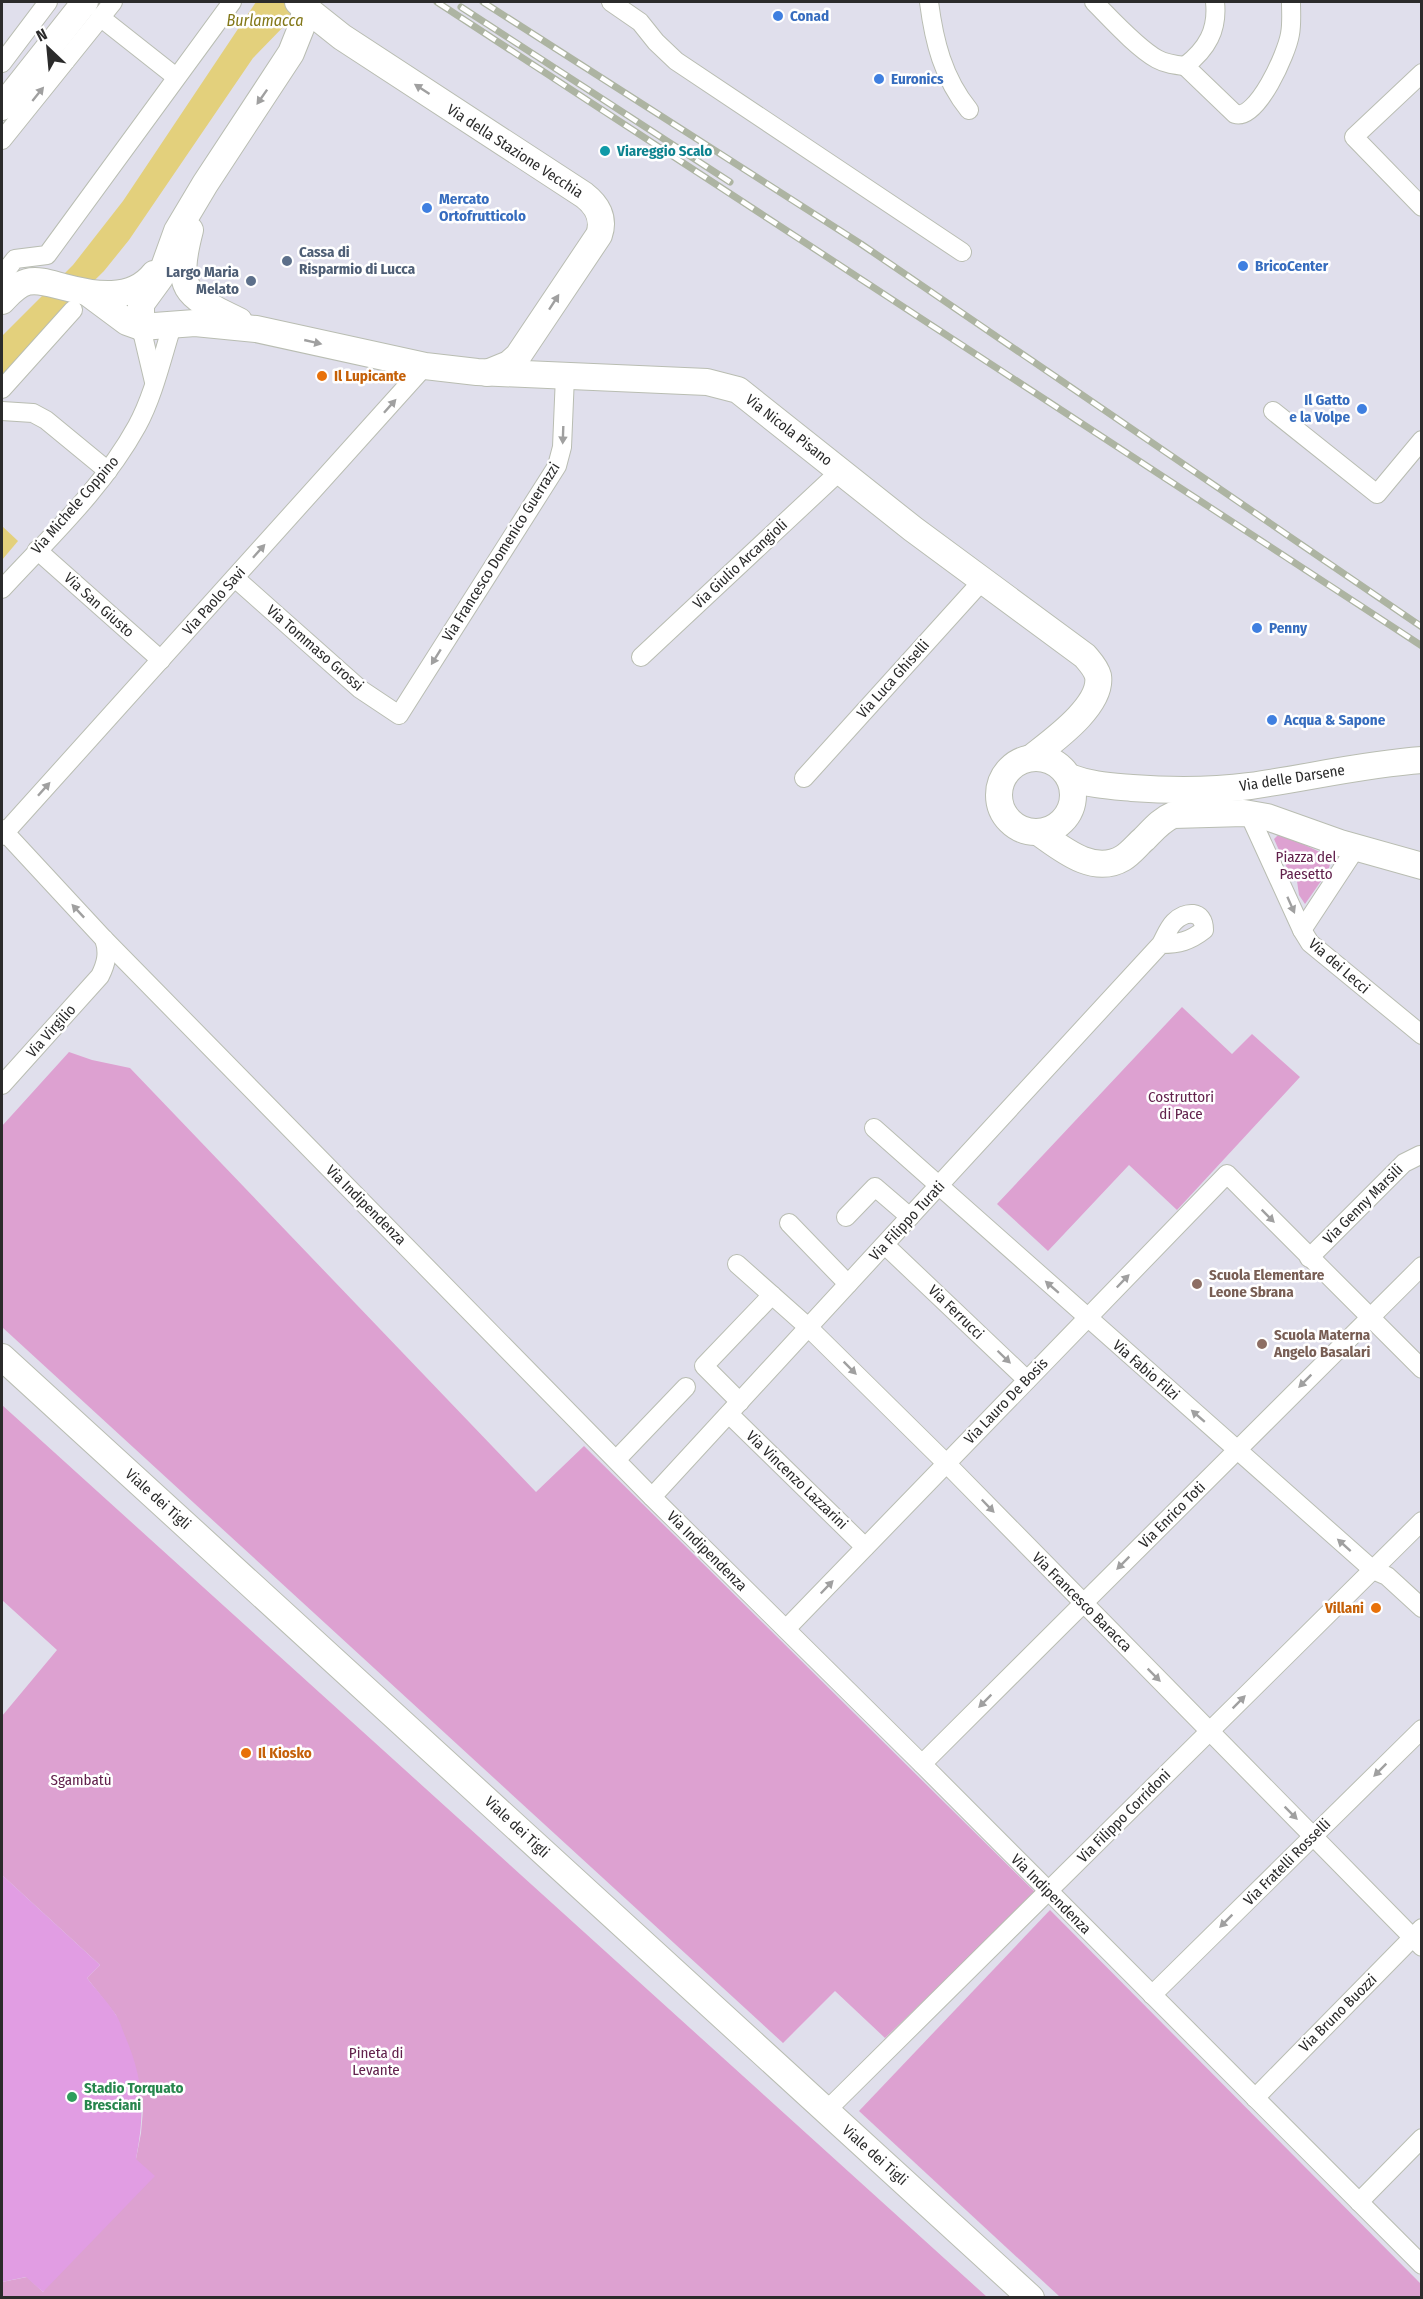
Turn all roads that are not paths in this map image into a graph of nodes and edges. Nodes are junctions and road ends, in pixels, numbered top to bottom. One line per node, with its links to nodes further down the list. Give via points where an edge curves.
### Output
1 (48, 2): 14 (street)
2 (113, 2): 11 (street)
3 (232, 2): 18 (street)
4 (611, 2): 12 (street)
5 (631, 2): 12 (street)
6 (928, 2): 20 (street, via 940,60)
7 (1094, 2): 15 (street, via 1157,59)
8 (1215, 2): 15 (street, via 1211,36 1197,57)
9 (1291, 2): 15 (street, via 1285,53 1251,110 1235,114)
10 (302, 5): 13 (street); 16 (street, via 300,32)
11 (93, 9): 18 (street); 19 (street); 21 (street, one-way to 11)
12 (640, 22): 24 (street, via 676,61)
13 (342, 37): 16 (street, via 318,40); 32 (street, Via della Stazione Vecchia, one-way to 13, via 599,235 601,220 597,208 584,195)
14 (2, 63)
15 (1185, 66)
16 (281, 70): 22 (street, one-way to 22)
17 (1422, 73): 23 (street, via 1354,137)
18 (176, 77): 26 (street, via 47,255 15,259)
19 (2, 107)
20 (969, 110)
21 (2, 140)
22 (205, 184): 25 (street, via 177,231); 31 (street, via 185,253 185,285 205,305)
23 (1422, 207)
24 (962, 252)
25 (165, 261): 28 (street, via 135,290); 30 (street, via 160,278 141,304)
26 (2, 276)
27 (2, 301): 28 (street, via 29,281 42,281)
28 (81, 301): 30 (street); 37 (street)
29 (172, 326): 30 (street); 31 (street, via 195,323); 36 (street, Via Michele Coppino)
30 (141, 327): 36 (street)
31 (256, 329): 33 (street, Via Nicola Pisano, one-way to 33)
32 (536, 332): 34 (street, Via della Stazione Vecchia, via 514,360); 35 (street, via 539,358)
33 (425, 366): 34 (street, Via Nicola Pisano); 44 (street, Via Paolo Savi, one-way to 33)
34 (487, 373): 35 (street, Via Nicola Pisano)
35 (561, 376): 42 (street, Via Nicola Pisano, via 728,386 750,398); 49 (street, Via Francesco Domenico Guerrazzi, one-way to 49, via 562,447 557,466)
36 (154, 382): 41 (street, Via Michele Coppino, via 138,425)
37 (2, 389)
38 (2, 411): 41 (street, via 33,413 46,420)
39 (1273, 411): 40 (street, via 1377,494)
40 (1422, 440)
41 (108, 471): 43 (street, Via Michele Coppino)
42 (840, 471): 45 (street, Via Nicola Pisano); 47 (street, Via Giulio Arcangioli)
43 (37, 550): 46 (street, Via Michele Coppino); 48 (street, Via San Giusto)
44 (235, 578): 48 (street, Via Paolo Savi); 49 (street, Via Tommaso Grossi, via 360,689)
45 (983, 580): 50 (street, Via Nicola Pisano, via 1078,650 1095,669 1096,690); 54 (street, Via Luca Ghiselli)
46 (2, 589)
47 (640, 657)
48 (160, 660): 58 (street, Via Paolo Savi, one-way to 48)
49 (399, 715)
50 (1078, 718): 51 (street, Via Nicola Pisano); 53 (street, Via Nicola Pisano, via 1068,746)
51 (1030, 758): 53 (street, via 1048,759); 59 (street, Via Nicola Pisano, via 1016,763 1006,773 999,801 1012,824)
52 (1422, 760): 55 (street, Via delle Darsene, via 1250,786)
53 (1066, 773): 55 (street, Via delle Darsene, via 1092,784); 56 (street, Via Nicola Pisano, via 1073,793)
54 (804, 778)
55 (1172, 790): 56 (street, Via delle Darsene)
56 (1069, 812): 59 (street, via 1054,827); 61 (street, Via Nicola Pisano, via 1071,836)
57 (1250, 814): 60 (street, Via Nicola Pisano, via 1282,821); 61 (street, Via Nicola Pisano, via 1173,815 1122,858 1102,864); 63 (street, Via dei Lecci, one-way to 63)
58 (3, 832): 64 (street, Via Indipendenza, one-way to 58)
59 (1038, 832): 61 (street, Via Nicola Pisano, via 1069,854)
60 (1356, 848): 62 (street, Via Nicola Pisano); 63 (street)
61 (1088, 861)
62 (1422, 866)
63 (1302, 930): 68 (street, Via dei Lecci, via 1314,947)
64 (104, 939): 66 (street, Via Indipendenza); 67 (street, via 107,954)
65 (1161, 944): 73 (street, Via Filippo Turati)
66 (134, 968): 67 (street, via 118,968); 92 (street, Via Indipendenza)
67 (100, 976): 69 (street, Via Virgilio)
68 (1422, 1035)
69 (8, 1065): 70 (street, Via Virgilio)
70 (2, 1085)
71 (874, 1128): 73 (street, Via Fabio Filzi)
72 (1421, 1155): 78 (street, Via Genny Marsili, via 1404,1163)
73 (939, 1187): 75 (street, Via Filippo Turati); 84 (street, Via Fabio Filzi, one-way to 73)
74 (846, 1217): 75 (street, via 875,1187)
75 (910, 1218): 77 (street, Via Filippo Turati)
76 (789, 1223): 81 (street)
77 (885, 1245): 81 (street, Via Filippo Turati); 88 (street, Via Ferrucci, one-way to 88)
78 (1309, 1258): 83 (street); 84 (street, Via Lauro De Bosis, one-way to 78, via 1227,1174)
79 (736, 1264): 82 (street, Via Francesco Baracca)
80 (1422, 1266): 83 (street, Via Enrico Toti)
81 (848, 1284): 85 (street, Via Filippo Turati)
82 (772, 1295): 85 (street, Via Francesco Baracca); 90 (street, Via Vincenzo Lazzarini, via 704,1366)
83 (1369, 1317): 87 (street); 91 (street, Via Enrico Toti, one-way to 91)
84 (1087, 1318): 88 (street, Via Lauro De Bosis); 91 (street, Via Fabio Filzi, one-way to 84)
85 (808, 1327): 90 (street, Via Filippo Turati); 93 (street, Via Francesco Baracca, one-way to 93)
86 (2, 1357): 109 (street, Viale dei Tigli)
87 (1422, 1369)
88 (1027, 1380): 93 (street, Via Lauro De Bosis)
89 (686, 1387): 92 (street)
90 (735, 1408): 94 (street, Via Filippo Turati); 96 (street, Via Vincenzo Lazzarini)
91 (1237, 1450): 97 (street, Via Fabio Filzi, one-way to 91); 98 (street, Via Enrico Toti, one-way to 98)
92 (617, 1459): 94 (street, Via Indipendenza)
93 (946, 1463): 96 (street, Via Lauro De Bosis); 98 (street, Via Francesco Baracca, one-way to 98)
94 (652, 1497): 100 (street, Via Indipendenza)
95 (1422, 1521): 97 (street, Via Filippo Corridoni)
96 (865, 1546): 100 (street, Via Lauro De Bosis, one-way to 96)
97 (1373, 1570): 99 (street, Via Fabio Filzi, via 1387,1576); 102 (street, Via Filippo Corridoni, one-way to 97)
98 (1082, 1603): 102 (street, Via Francesco Baracca, one-way to 102); 103 (street, Via Enrico Toti, one-way to 103)
99 (1422, 1608)
100 (786, 1629): 103 (street, Via Indipendenza)
101 (1422, 1729): 104 (street, Via Fratelli Rosselli, one-way to 104)
102 (1209, 1731): 104 (street, Via Francesco Baracca, one-way to 104); 105 (street, Via Filippo Corridoni)
103 (922, 1764): 105 (street, Via Indipendenza)
104 (1313, 1836): 106 (street, Via Francesco Baracca); 107 (street, Via Fratelli Rosselli, one-way to 107)
105 (1048, 1891): 107 (street, Via Indipendenza); 109 (street, Via Filippo Corridoni)
106 (1418, 1938): 108 (street, Via Bruno Buozzi)
107 (1152, 1995): 108 (street, Via Indipendenza)
108 (1255, 2098): 111 (street, Via Indipendenza)
109 (826, 2110): 113 (street, Viale dei Tigli)
110 (1422, 2138): 111 (street)
111 (1359, 2202): 112 (street, Via Indipendenza)
112 (1422, 2265)
113 (1031, 2298)

